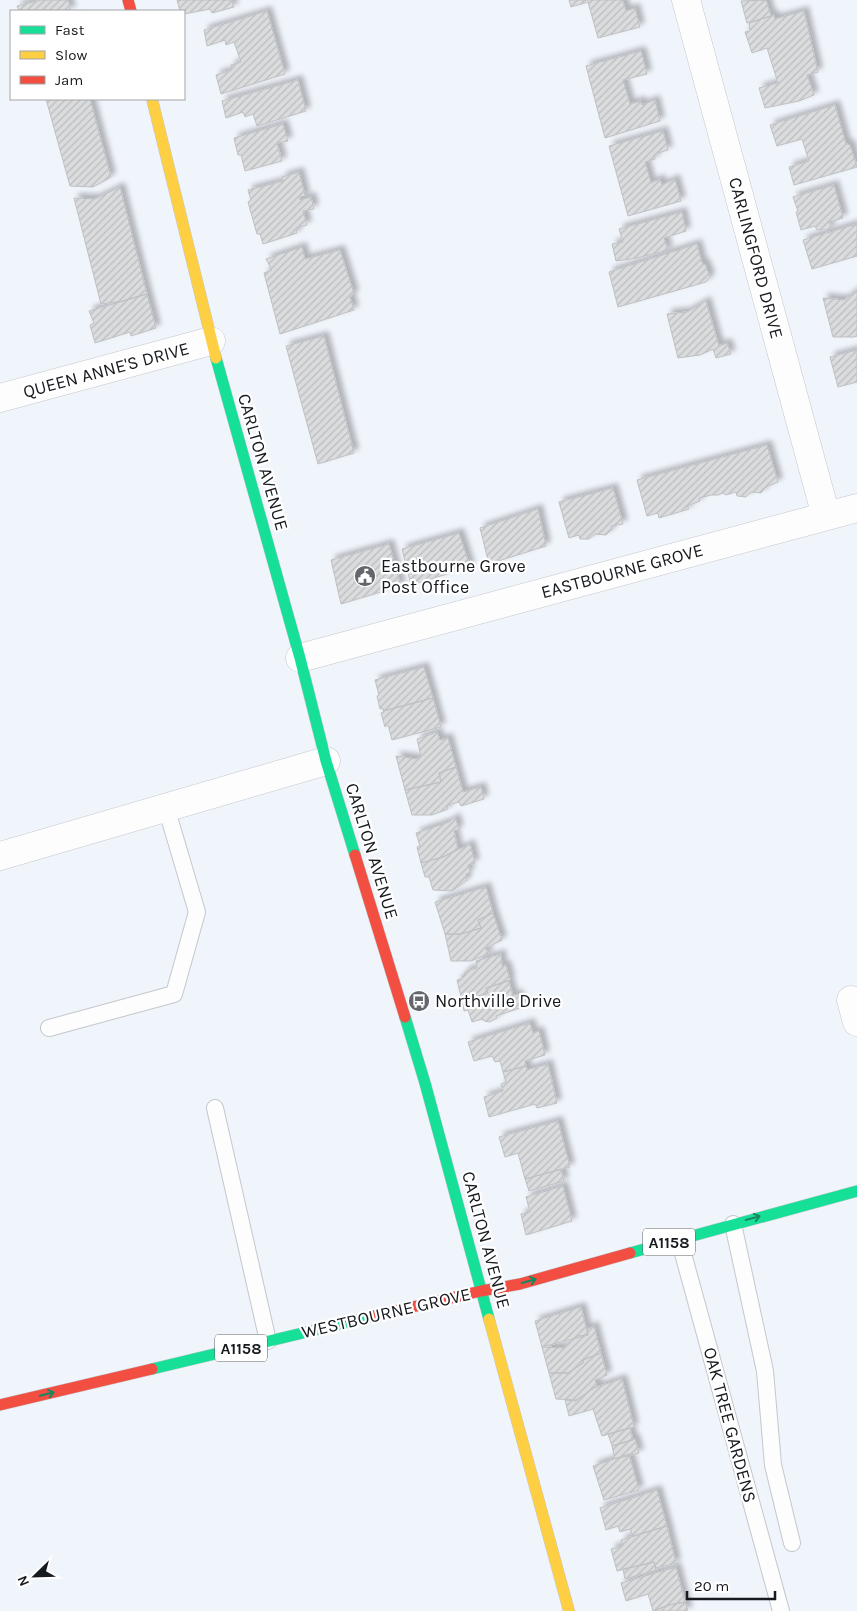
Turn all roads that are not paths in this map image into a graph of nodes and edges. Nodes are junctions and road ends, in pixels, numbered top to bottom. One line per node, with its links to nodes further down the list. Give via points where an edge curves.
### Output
1 (686, 0): 6 (street, CARLINGFORD DRIVE)
2 (152, 100): 3 (street, CARLTON AVENUE)
3 (212, 341): 4 (street, QUEEN ANNE'S DRIVE); 7 (street, CARLTON AVENUE)
4 (0, 398)
5 (857, 508): 6 (street, EASTBOURNE GROVE)
6 (826, 516): 7 (street, EASTBOURNE GROVE)
7 (300, 658): 8 (street, CARLTON AVENUE)
8 (326, 761): 9 (street); 16 (street, CARLTON AVENUE, via 424,1083)
9 (166, 807): 10 (street); 11 (lane, via 197,912 174,994)
10 (0, 856)
11 (49, 1028)
12 (215, 1108): 17 (lane)
13 (857, 1191): 14 (street, WESTBOURNE GROVE / A1158, one-way to 13)
14 (733, 1224): 15 (street, WESTBOURNE GROVE / A1158); 19 (lane, via 765,1371 773,1465)
15 (679, 1239): 16 (street, WESTBOURNE GROVE / A1158, one-way to 15, via 520,1284); 21 (lane, OAK TREE GARDENS)
16 (482, 1291): 17 (street, WESTBOURNE GROVE / A1158); 20 (street, CARLTON AVENUE)
17 (268, 1341): 18 (street, WESTBOURNE GROVE / A1158, one-way to 17)
18 (0, 1405)
19 (792, 1543)
20 (570, 1611)
21 (781, 1611)

